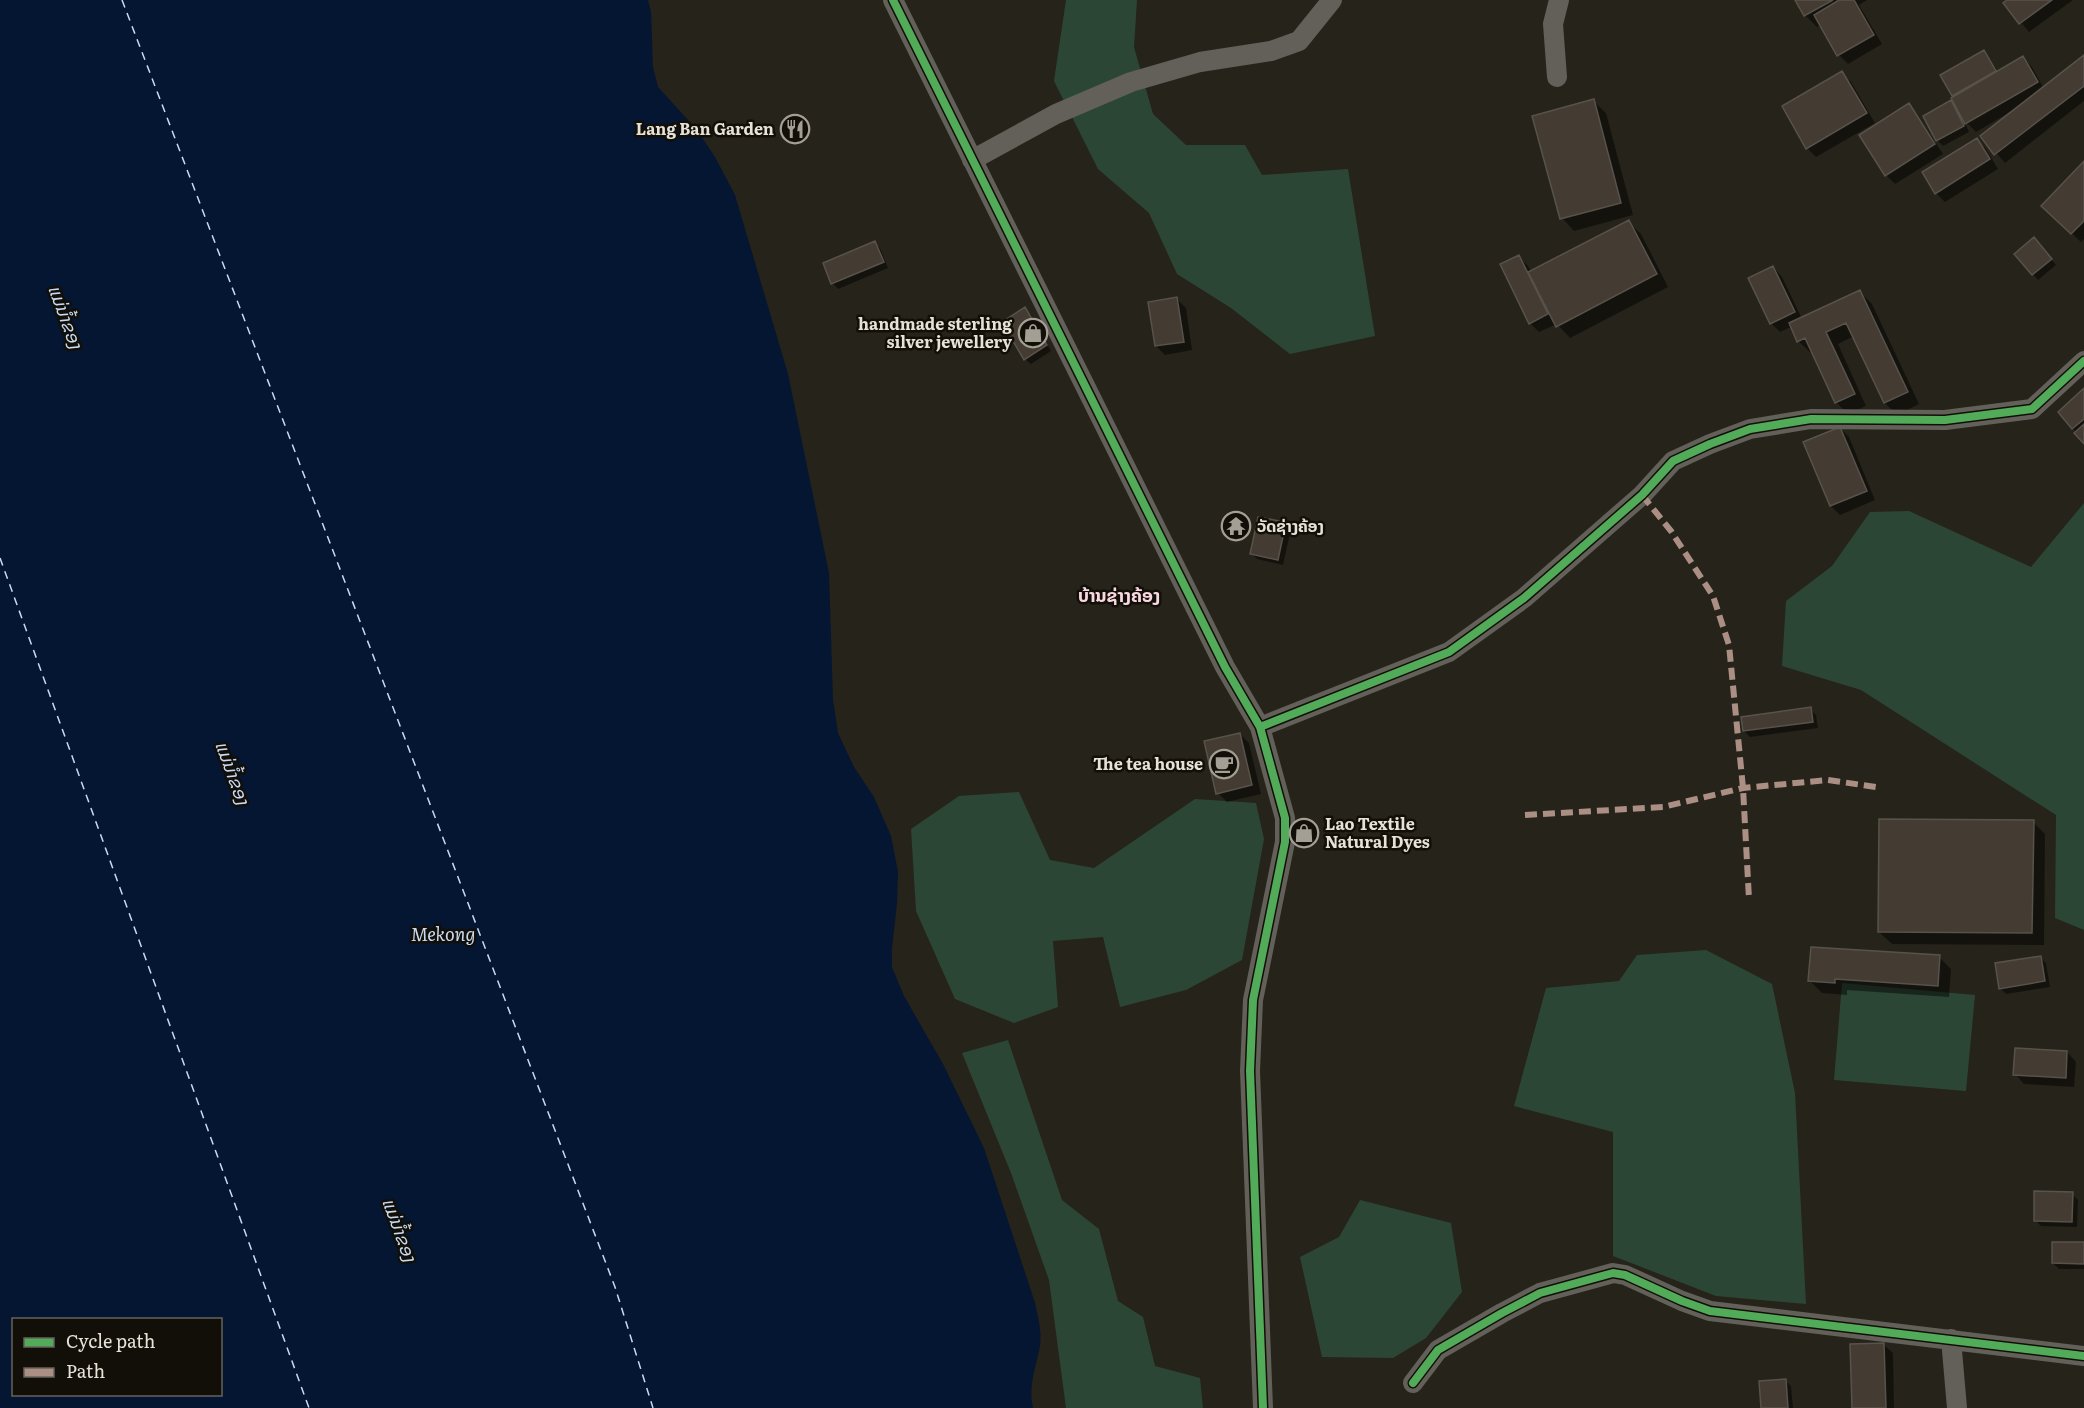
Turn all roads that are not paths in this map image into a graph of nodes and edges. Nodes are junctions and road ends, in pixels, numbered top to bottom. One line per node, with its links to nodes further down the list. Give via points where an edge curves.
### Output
1 (893, 0): 5 (street)
2 (1332, 0): 5 (street, via 1299,41 1271,51 1200,62 1131,82 1056,114)
3 (1559, 0): 4 (street, via 1553,24)
4 (1557, 77)
5 (972, 160): 7 (street, via 1225,667)
6 (2084, 361): 7 (street, via 2032,409 1945,420 1811,418 1750,429 1710,444 1673,461 1642,495 1532,591 1449,652)
7 (1260, 727): 11 (street, via 1284,818 1285,842 1253,1000 1250,1071)
8 (1951, 1339): 9 (street); 10 (street, via 1710,1311 1613,1273 1540,1293 1502,1313 1438,1350); 12 (street)
9 (2084, 1356)
10 (1413, 1383)
11 (1263, 1408)
12 (1957, 1408)

